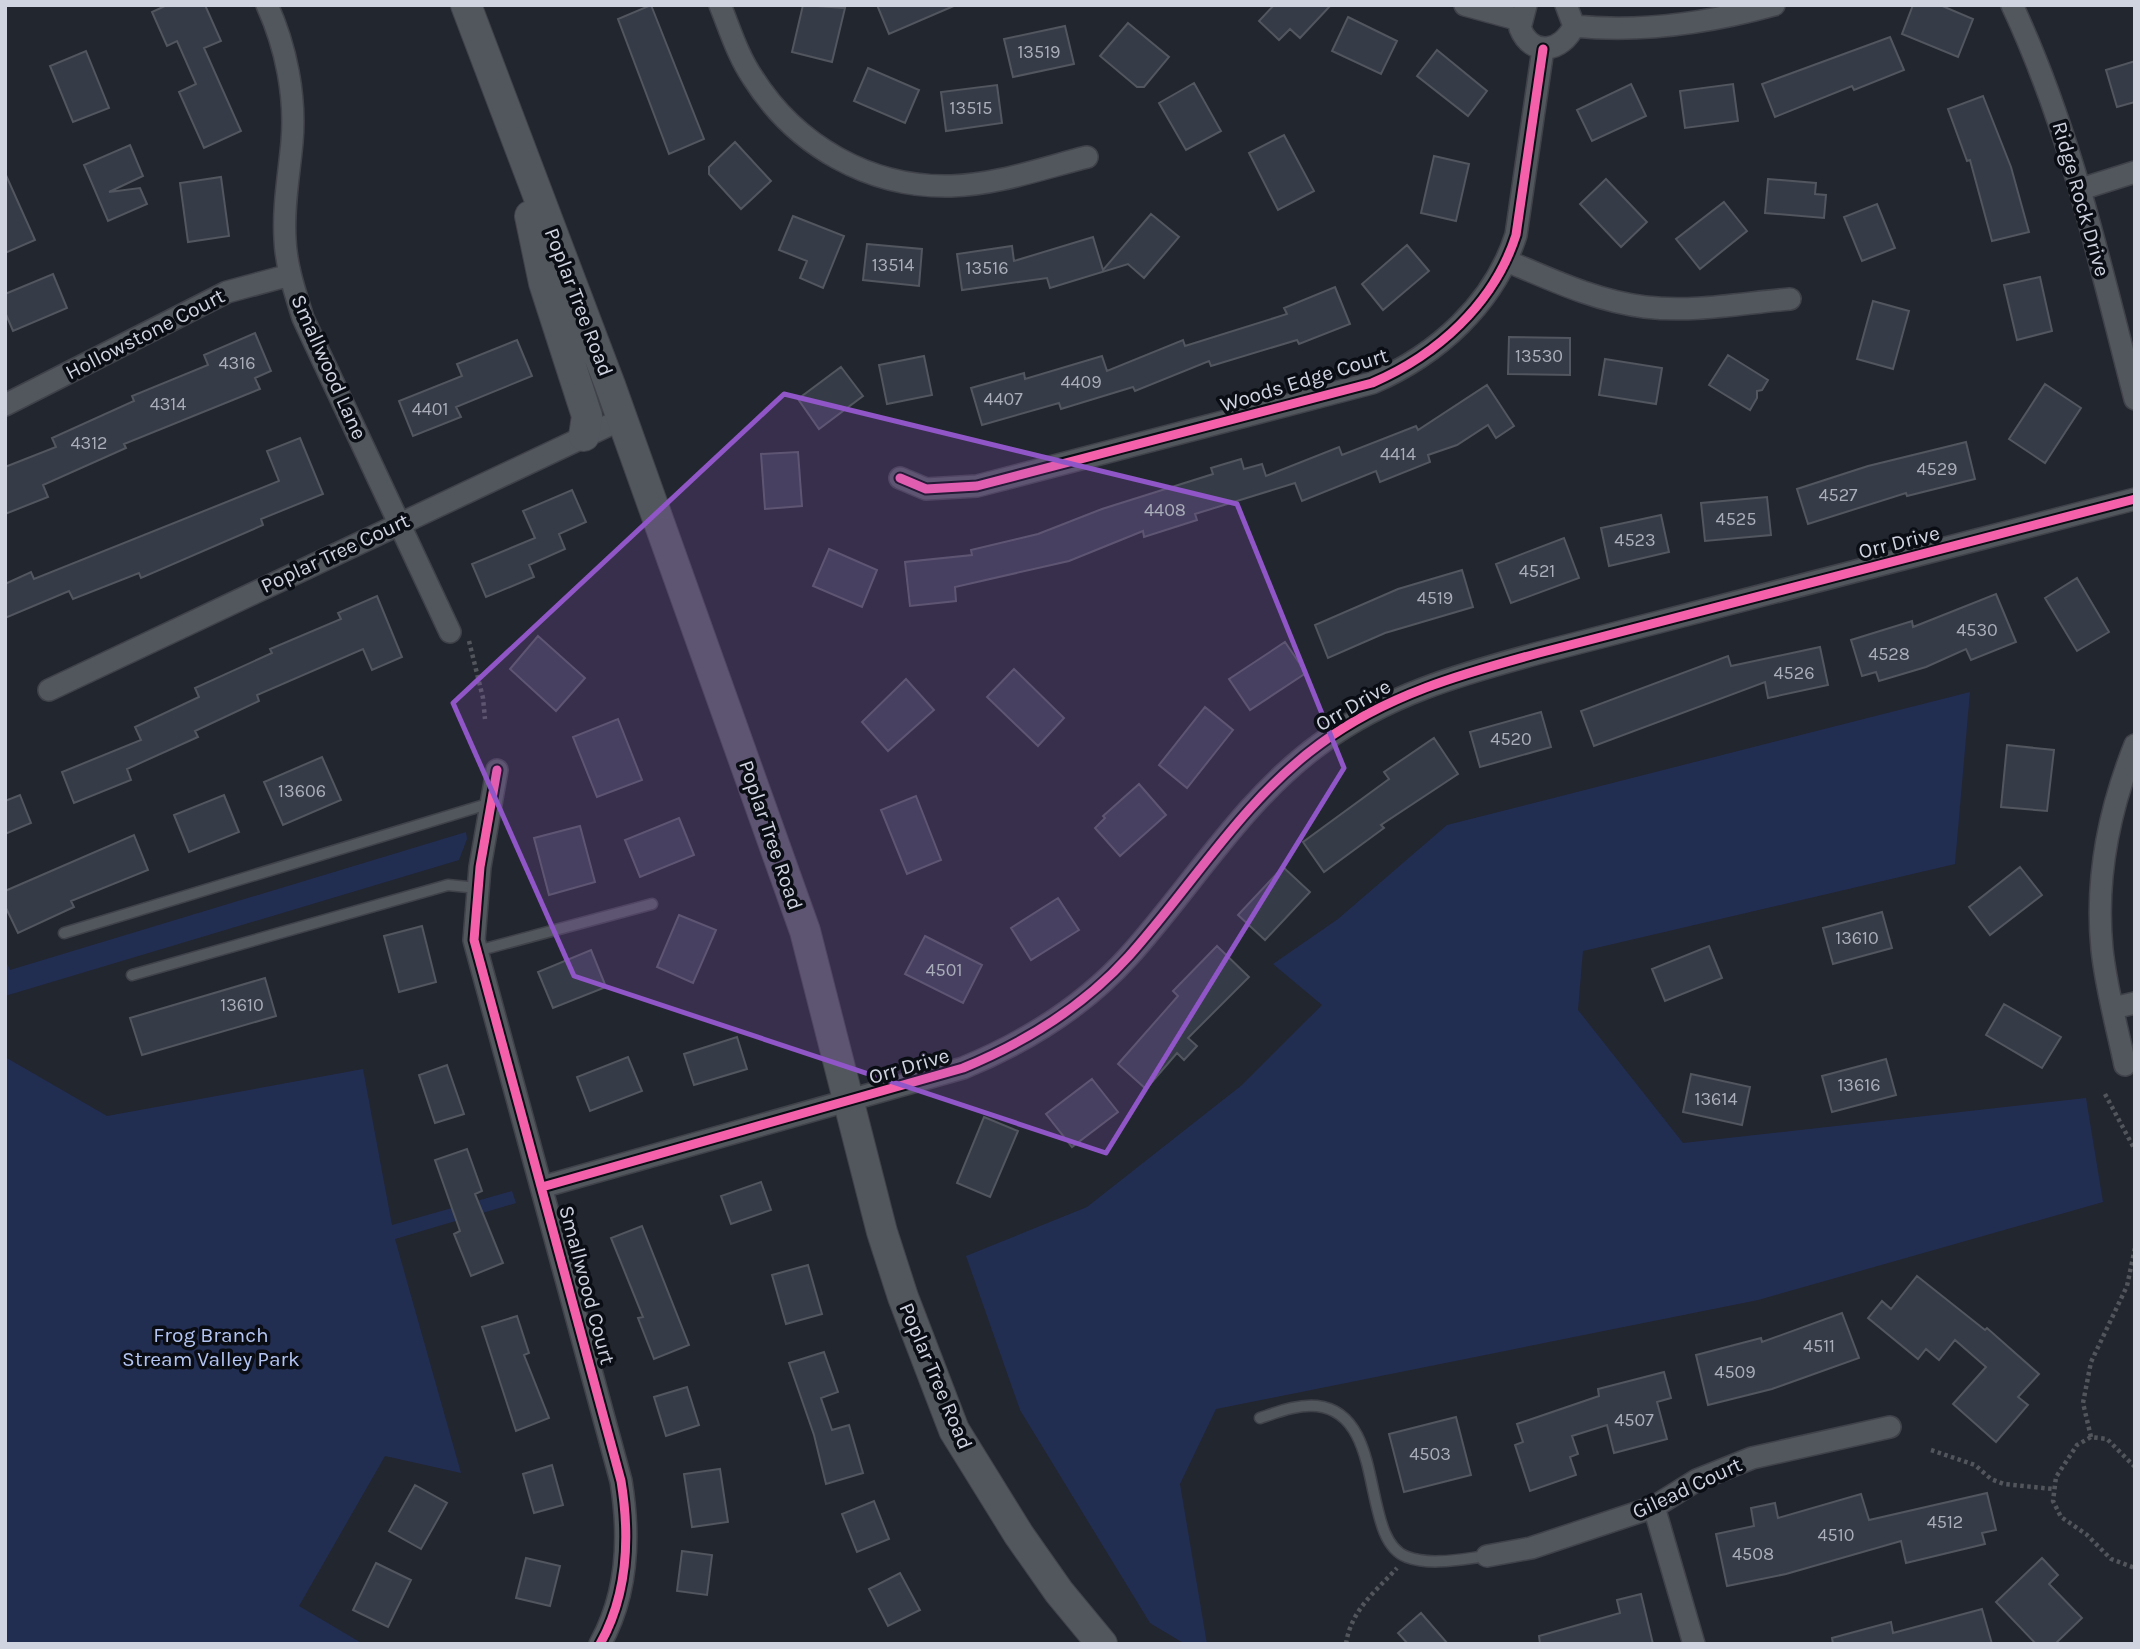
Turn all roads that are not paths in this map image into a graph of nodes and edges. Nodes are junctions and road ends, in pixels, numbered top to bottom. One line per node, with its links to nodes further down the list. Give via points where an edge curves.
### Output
1 (267, 5): 16 (street, Smallwood Lane, via 286,59 292,100 284,202)
2 (466, 5): 11 (main road, Poplar Tree Road)
3 (719, 5): 12 (street, via 740,56 772,104 807,139 859,169 898,181 951,186 982,183)
4 (1465, 5): 8 (street)
5 (1566, 5): 9 (street)
6 (1774, 5): 9 (street, via 1684,24)
7 (2012, 5): 14 (street, Ridge Rock Drive, via 2038,61)
8 (1523, 13): 10 (street, via 1520,28 1528,42)
9 (1574, 26): 10 (street, via 1559,46)
10 (1543, 49): 15 (street, Woods Edge Court, via 1516,235)
11 (512, 126): 20 (main road, Poplar Tree Road); 21 (main road, via 544,283 587,416)
12 (1087, 157)
13 (2135, 173): 14 (street)
14 (2081, 189): 18 (street, Ridge Rock Drive)
15 (1507, 261): 17 (street, via 1583,293 1644,307 1695,309); 22 (street, Woods Edge Court, via 1473,311 1446,339 1411,364 1372,383 977,486 926,489)
16 (290, 275): 19 (street, Hollowstone Court, via 227,292); 24 (street, Smallwood Lane, via 303,318)
17 (1790, 299)
18 (2135, 399)
19 (5, 405)
20 (622, 419): 21 (street, Poplar Tree Court); 38 (main road, Poplar Tree Road, via 805,930)
21 (584, 436): 24 (street, Poplar Tree Court)
22 (900, 478)
23 (2135, 499): 38 (street, Orr Drive, via 1526,656 1409,692 1348,724 1290,768 1127,958 1061,1016 963,1068)
24 (400, 522): 25 (street, Smallwood Lane); 26 (street, Poplar Tree Court)
25 (459, 634)
26 (49, 690)
27 (2135, 745): 36 (street, via 2120,782 2101,872 2102,948)
28 (497, 770): 29 (street, Smallwood Court)
29 (491, 803): 30 (street, Smallwood Court); 32 (lane)
30 (478, 888): 33 (street, Smallwood Court); 34 (lane, via 448,885)
31 (652, 904): 33 (lane)
32 (64, 933)
33 (477, 951): 39 (street, Smallwood Court)
34 (132, 975)
35 (2135, 1003): 36 (street)
36 (2113, 1008): 37 (street)
37 (2125, 1065)
38 (846, 1102): 39 (street, Orr Drive); 45 (main road, Poplar Tree Road, via 903,1297 954,1430 1019,1535)
39 (542, 1186): 44 (street, Smallwood Court, via 626,1507 620,1592)
40 (1260, 1418): 43 (lane, via 1295,1407 1331,1409 1349,1423 1362,1446 1392,1546 1405,1557 1433,1562)
41 (1890, 1427): 42 (street, Gilead Court, via 1752,1458 1697,1480)
42 (1654, 1507): 43 (street, Gilead Court, via 1531,1548); 46 (street)
43 (1487, 1556)
44 (600, 1644)
45 (1102, 1644)
46 (1694, 1644)

